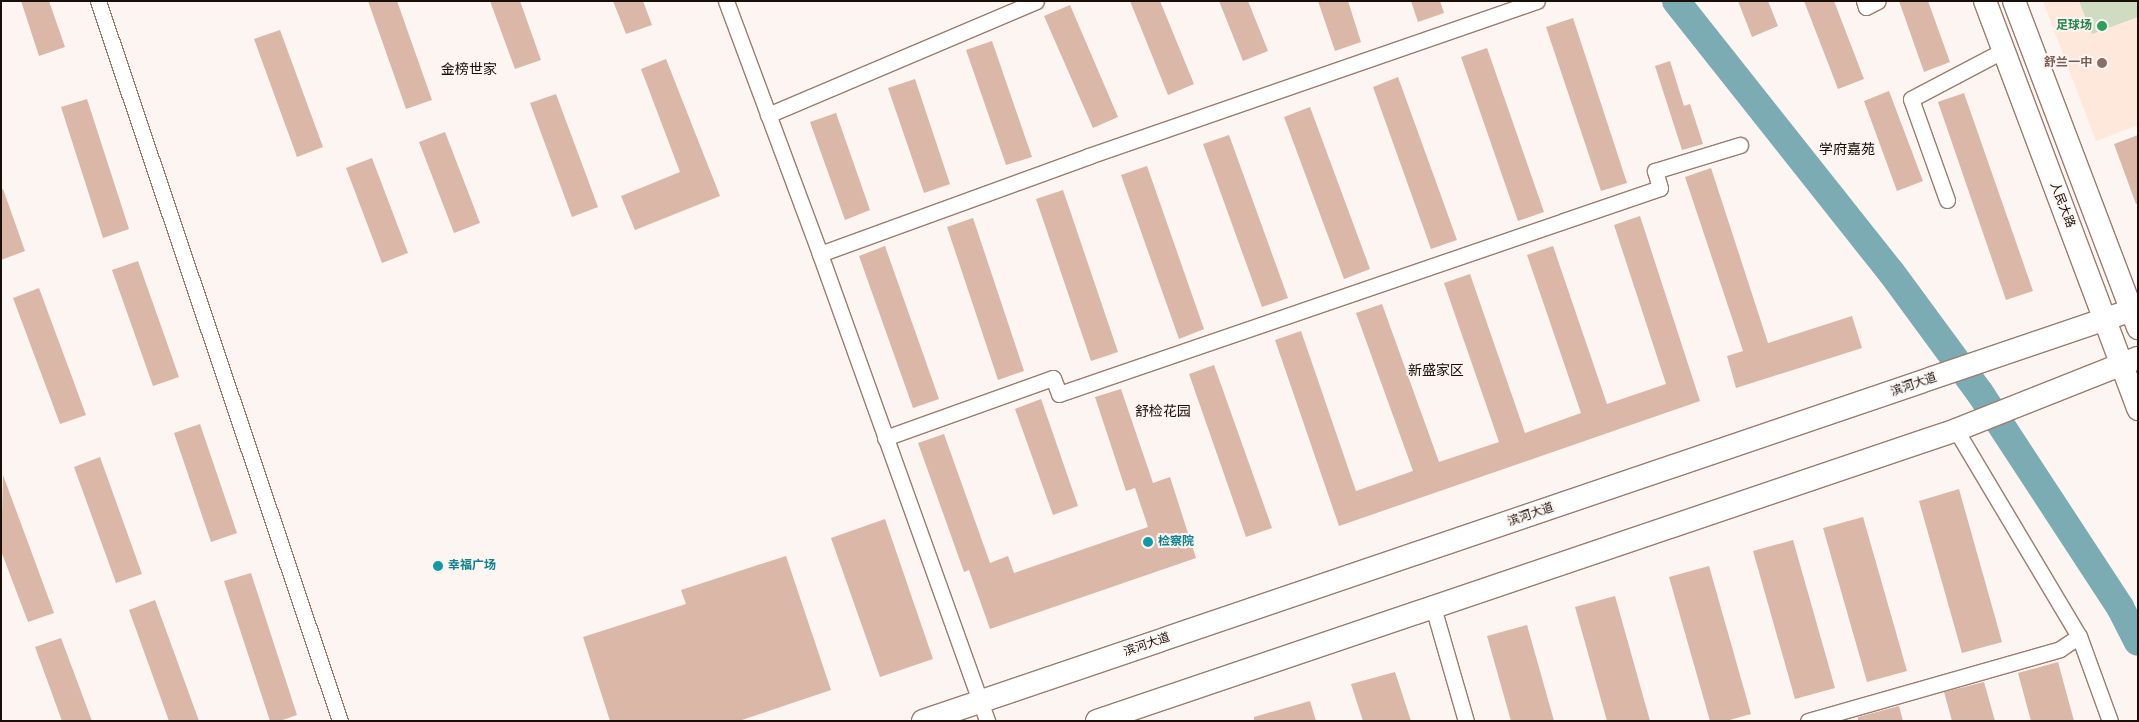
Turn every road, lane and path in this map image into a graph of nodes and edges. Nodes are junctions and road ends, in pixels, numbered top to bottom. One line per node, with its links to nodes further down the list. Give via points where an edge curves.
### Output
1 (98, 1): 24 (street)
2 (726, 1): 11 (street)
3 (1036, 1): 9 (street)
4 (1537, 1): 14 (street, via 1089,156)
5 (1864, 1): 6 (street, via 1866,7)
6 (1878, 1)
7 (1985, 1): 10 (main road, 人民大路)
8 (2014, 1): 15 (main road)
9 (1002, 8): 11 (street)
10 (2004, 50): 13 (street, via 1911,99); 16 (main road, 人民大路)
11 (768, 115): 14 (street)
12 (1740, 144): 20 (street, via 1655,171 1660,188 1059,394 1053,378)
13 (1947, 200)
14 (820, 254): 20 (street)
15 (2136, 316): 16 (main road, 滨河大道)
16 (2106, 320): 17 (main road, 人民大路); 23 (main road, 滨河大道)
17 (2130, 361): 18 (main road, 人民大路); 19 (main road)
18 (2138, 409)
19 (1956, 430): 21 (main road); 22 (street)
20 (885, 438): 23 (street)
21 (1433, 607): 26 (main road); 27 (street)
22 (2079, 636): 28 (street, via 2060,649); 29 (street)
23 (983, 711): 25 (main road, 滨河大道)
24 (340, 721)
25 (923, 721)
26 (1097, 721)
27 (1466, 721)
28 (1808, 721)
29 (2110, 721)

